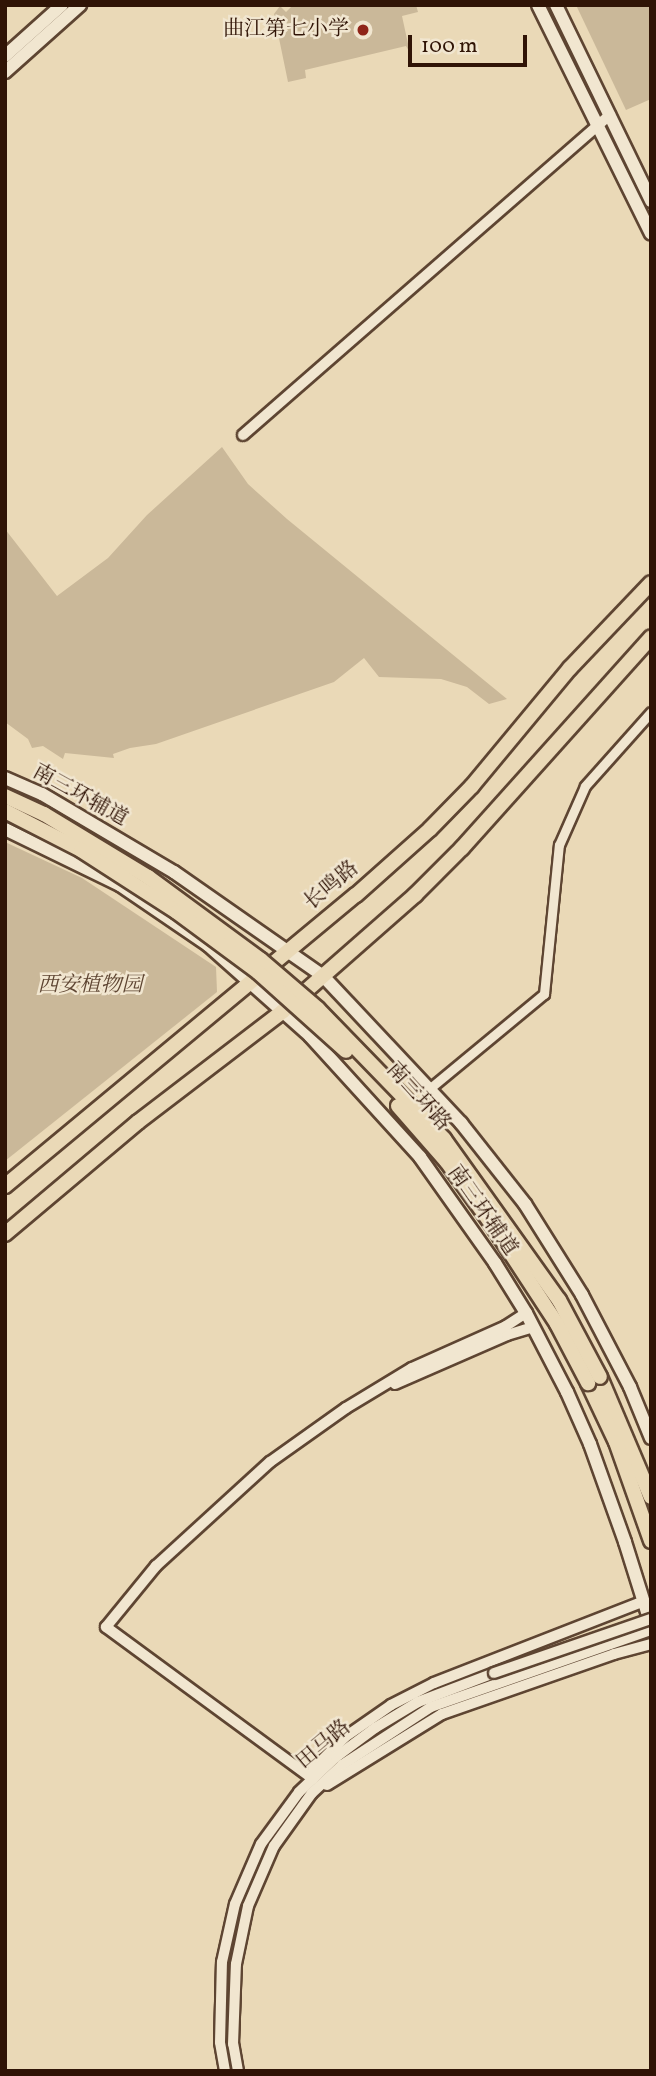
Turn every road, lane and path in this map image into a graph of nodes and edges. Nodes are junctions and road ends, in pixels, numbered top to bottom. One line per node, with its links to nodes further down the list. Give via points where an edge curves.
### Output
1 (62, 5): 5 (main road)
2 (80, 5): 6 (main road)
3 (538, 5): 8 (main road)
4 (556, 5): 7 (main road)
5 (5, 55)
6 (5, 72)
7 (610, 115): 8 (street); 9 (main road)
8 (599, 125): 10 (main road); 11 (street)
9 (651, 201)
10 (651, 234)
11 (243, 435)
12 (651, 583): 19 (main road, 长鸣路, via 570,668 472,786 356,895)
13 (651, 637): 20 (main road, via 462,848)
14 (651, 712): 23 (street, via 584,786 559,845 544,994)
15 (5, 778): 19 (main road, 南三环辅道, via 42,794 174,872)
16 (5, 796): 28 (main road, 南三环路, bridge, via 44,814 148,877 261,960 318,1009 444,1139 559,1300)
17 (5, 811): 28 (main road, 南三环路, bridge, via 81,850 177,912 275,986 356,1060 428,1138 480,1206)
18 (5, 829): 21 (main road, 南三环辅道, via 120,885 167,915)
19 (288, 949): 20 (main road, 南三环辅道); 21 (main road, 长鸣路)
20 (323, 976): 22 (main road); 23 (main road, 南三环辅道)
21 (252, 982): 22 (main road, 南三环辅道); 24 (main road, 长鸣路)
22 (283, 1011): 25 (main road, via 138,1122); 26 (main road, 南三环辅道, via 334,1060 420,1157)
23 (429, 1089): 30 (main road, 南三环辅道, via 525,1204 582,1295)
24 (5, 1186)
25 (5, 1234)
26 (526, 1313): 27 (main road, 南三环辅道); 29 (street, via 411,1368)
27 (533, 1327): 29 (street); 33 (main road, 南三环辅道, via 590,1444)
28 (594, 1380): 31 (main road, 南三环路); 32 (main road, 南三环路)
29 (376, 1391): 38 (street, via 307,1435 230,1495 156,1566 106,1627)
30 (651, 1438)
31 (651, 1497)
32 (651, 1541)
33 (644, 1601): 35 (main road, 南三环辅道); 38 (street, via 433,1683 391,1705 345,1737)
34 (651, 1619): 37 (street, 田马路, bridge)
35 (651, 1627): 37 (street, 田马路)
36 (651, 1644): 39 (street, via 442,1714)
37 (495, 1678): 38 (street, 田马路, via 418,1702); 39 (street, 田马路, via 390,1731)
38 (310, 1777): 40 (street, 田马路, via 261,1844 235,1904 222,1962 220,2042)
39 (312, 1793): 41 (street, 田马路, via 274,1846 248,1906 236,1964 233,2044)
40 (225, 2071)
41 (238, 2071)

